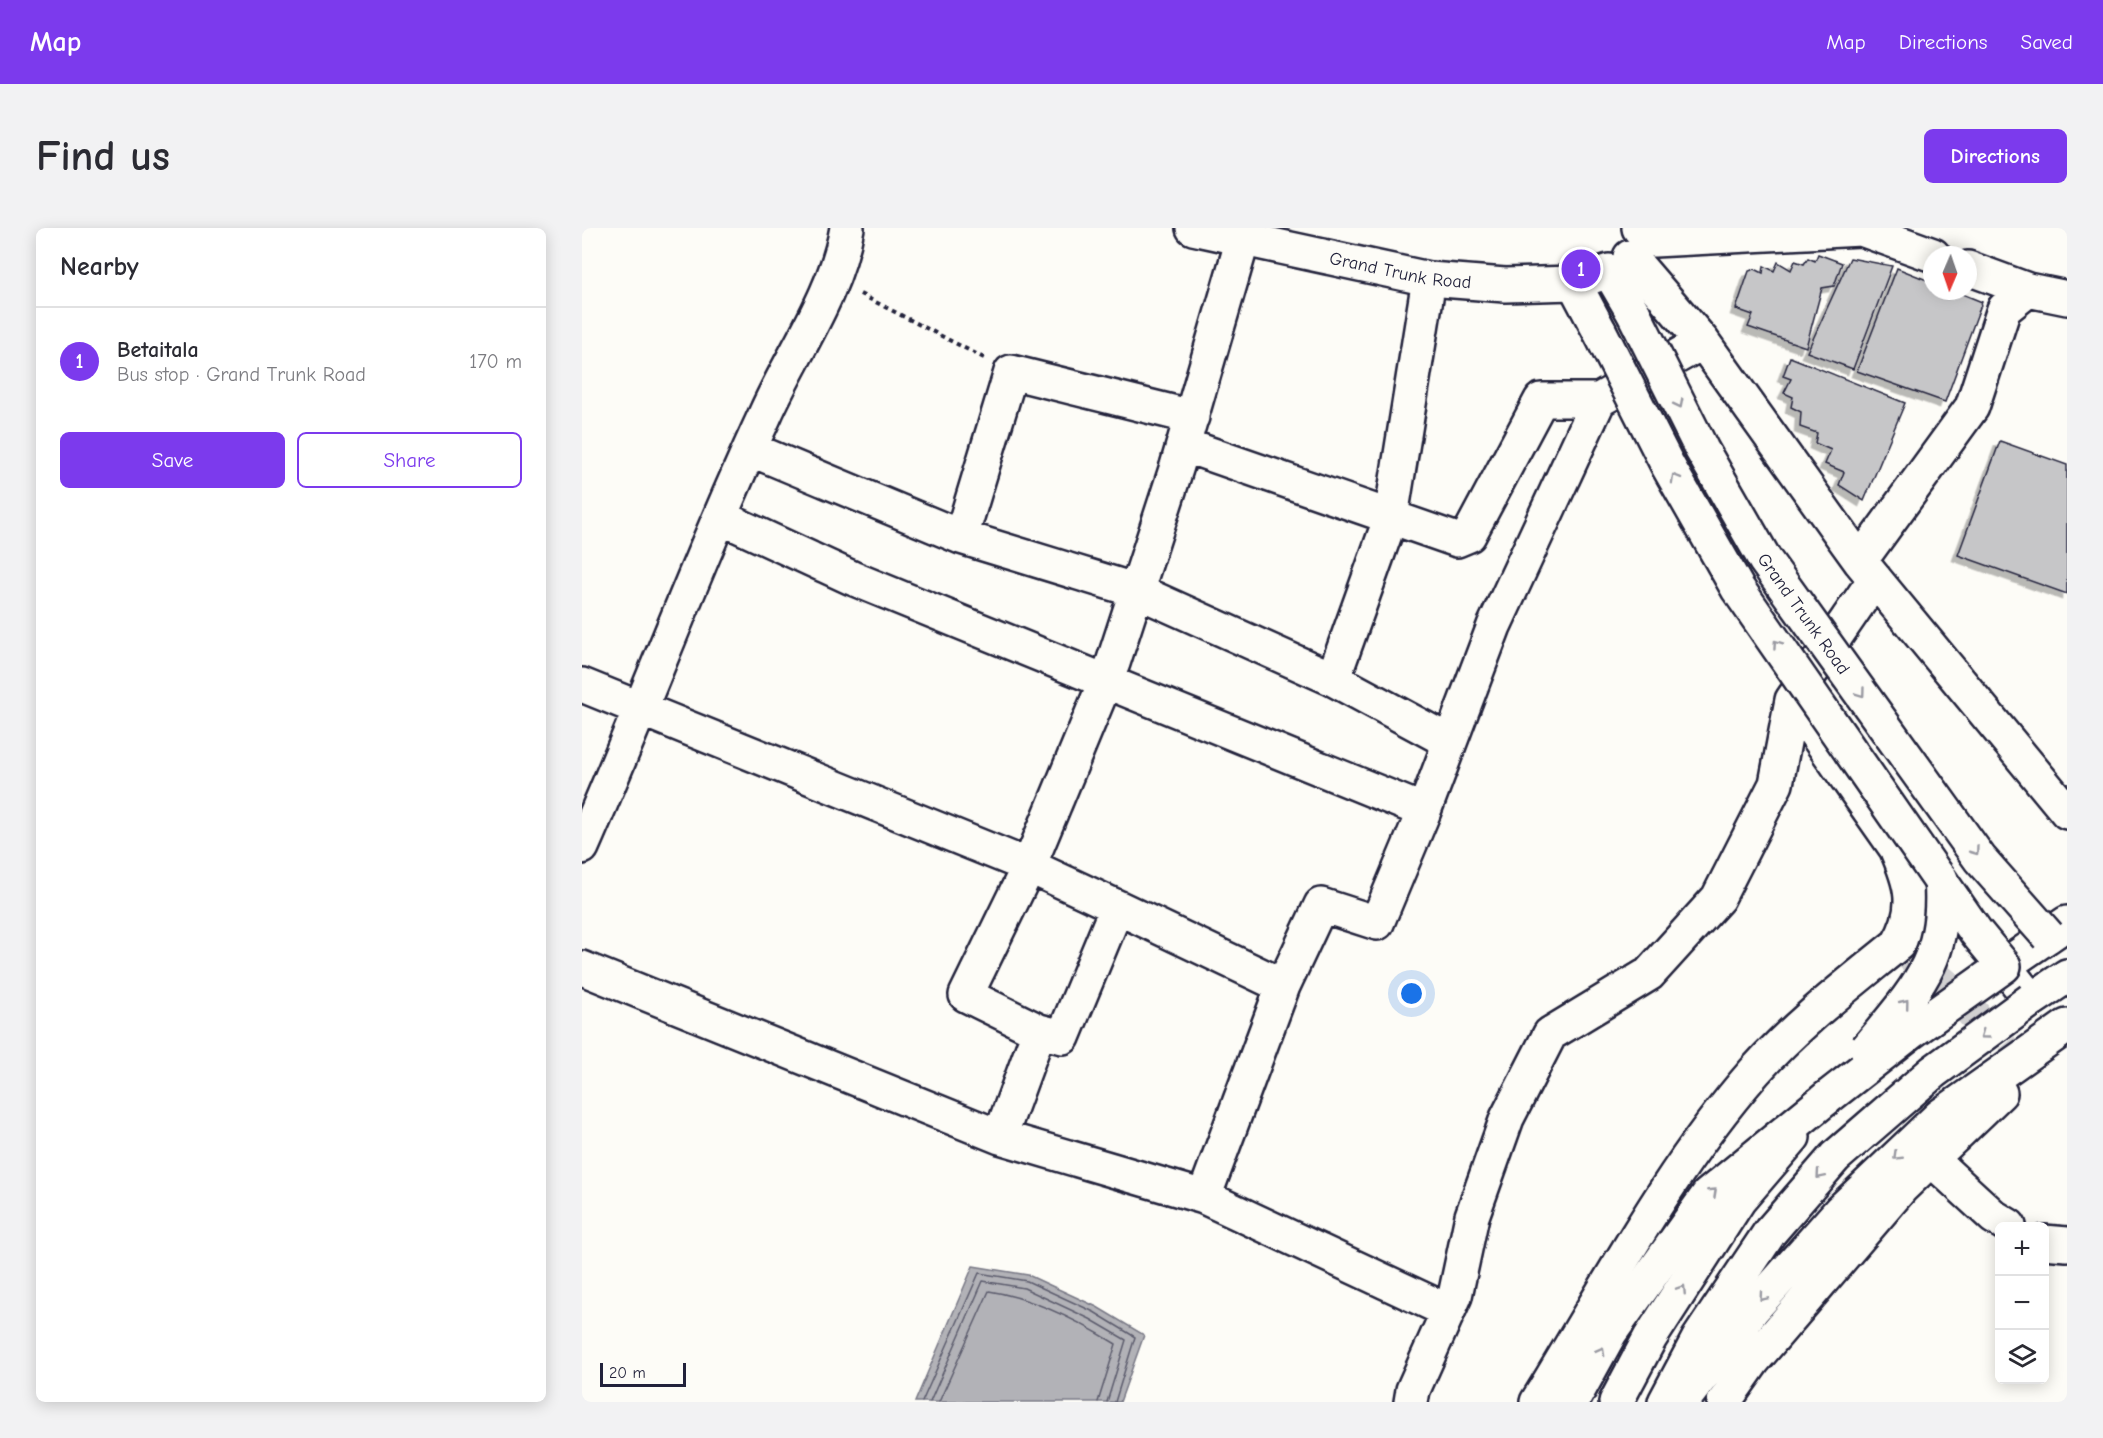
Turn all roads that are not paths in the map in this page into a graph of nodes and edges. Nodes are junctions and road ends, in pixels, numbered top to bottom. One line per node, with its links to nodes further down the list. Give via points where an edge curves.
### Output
1 (847, 228): 14 (main road, via 825,299)
2 (1193, 228): 3 (main road, Grand Trunk Road)
3 (1243, 239): 7 (main road, Grand Trunk Road); 13 (main road)
4 (1642, 245): 5 (main road, via 1861,229); 8 (main road, Grand Trunk Road); 11 (main road); 32 (main road, Grand Trunk Road, one-way to 32, bridge, via 1634,314 1702,450 1765,560 1980,859)
5 (1923, 251)
6 (1977, 271): 9 (main road)
7 (1429, 279): 8 (main road, Grand Trunk Road, via 1505,285); 16 (main road)
8 (1574, 283): 30 (main road, one-way to 8, bridge, via 1738,589 1668,466)
9 (2028, 290): 10 (main road); 18 (main road, via 2004,309 1972,407)
10 (2067, 298)
11 (1703, 342): 12 (main road); 18 (main road)
12 (1599, 400): 16 (main road, via 1541,400 1469,535 1457,540); 25 (main road, via 1494,626)
13 (1188, 431): 16 (main road); 17 (main road, via 1011,372); 19 (main road)
14 (750, 449): 15 (main road); 17 (main road)
15 (720, 517): 21 (main road, via 852,578); 24 (main road)
16 (1391, 517): 20 (main road)
17 (961, 537): 19 (main road)
18 (1867, 570): 23 (main road); 27 (main road)
19 (1137, 591): 20 (main road); 21 (main road)
20 (1333, 679): 25 (main road)
21 (1106, 680): 26 (main road); 29 (main road)
22 (582, 685): 24 (main road)
23 (1792, 700): 47 (main road, via 1776,784 1718,898 1649,974 1550,1034 1507,1118 1472,1216 1455,1296); 49 (main road, via 1896,848 1913,901 1908,927 1898,944 1782,1043 1692,1150)
24 (642, 709): 28 (main road); 29 (main road)
25 (1450, 742): 26 (main road)
26 (1424, 811): 36 (main road, via 1377,923 1321,905)
27 (2067, 812)
28 (582, 847)
29 (1029, 866): 31 (main road); 38 (main road, via 966,995)
30 (1941, 879): 33 (main road, bridge); 40 (main road, one-way to 30, bridge, via 1918,986 1942,930)
31 (1117, 907): 36 (main road); 38 (main road, via 1063,1037)
32 (2061, 938): 33 (main road)
33 (2004, 966): 37 (main road); 40 (main road, bridge)
34 (582, 968): 41 (main road)
35 (2067, 976): 37 (main road)
36 (1283, 986): 43 (main road)
37 (2031, 1000): 52 (main road, one-way to 52, bridge, via 1933,1072 1835,1157 1770,1232 1699,1338)
38 (1039, 1030): 41 (main road)
39 (2056, 1034): 42 (main road); 53 (main road, one-way to 53, via 1940,1116 1840,1211 1753,1309)
40 (1828, 1097): 50 (main road, one-way to 40, via 1610,1333 1708,1195); 51 (main road, one-way to 40, via 1650,1338 1739,1200)
41 (1000, 1137): 43 (main road)
42 (1930, 1159): 44 (main road); 54 (main road, via 1768,1344)
43 (1204, 1197): 47 (main road)
44 (2002, 1222)
45 (2049, 1242): 46 (main road)
46 (2067, 1244)
47 (1448, 1311): 48 (main road)
48 (1411, 1402)
49 (1537, 1402)
50 (1572, 1402)
51 (1616, 1402)
52 (1665, 1402)
53 (1682, 1402)
54 (1724, 1402)

